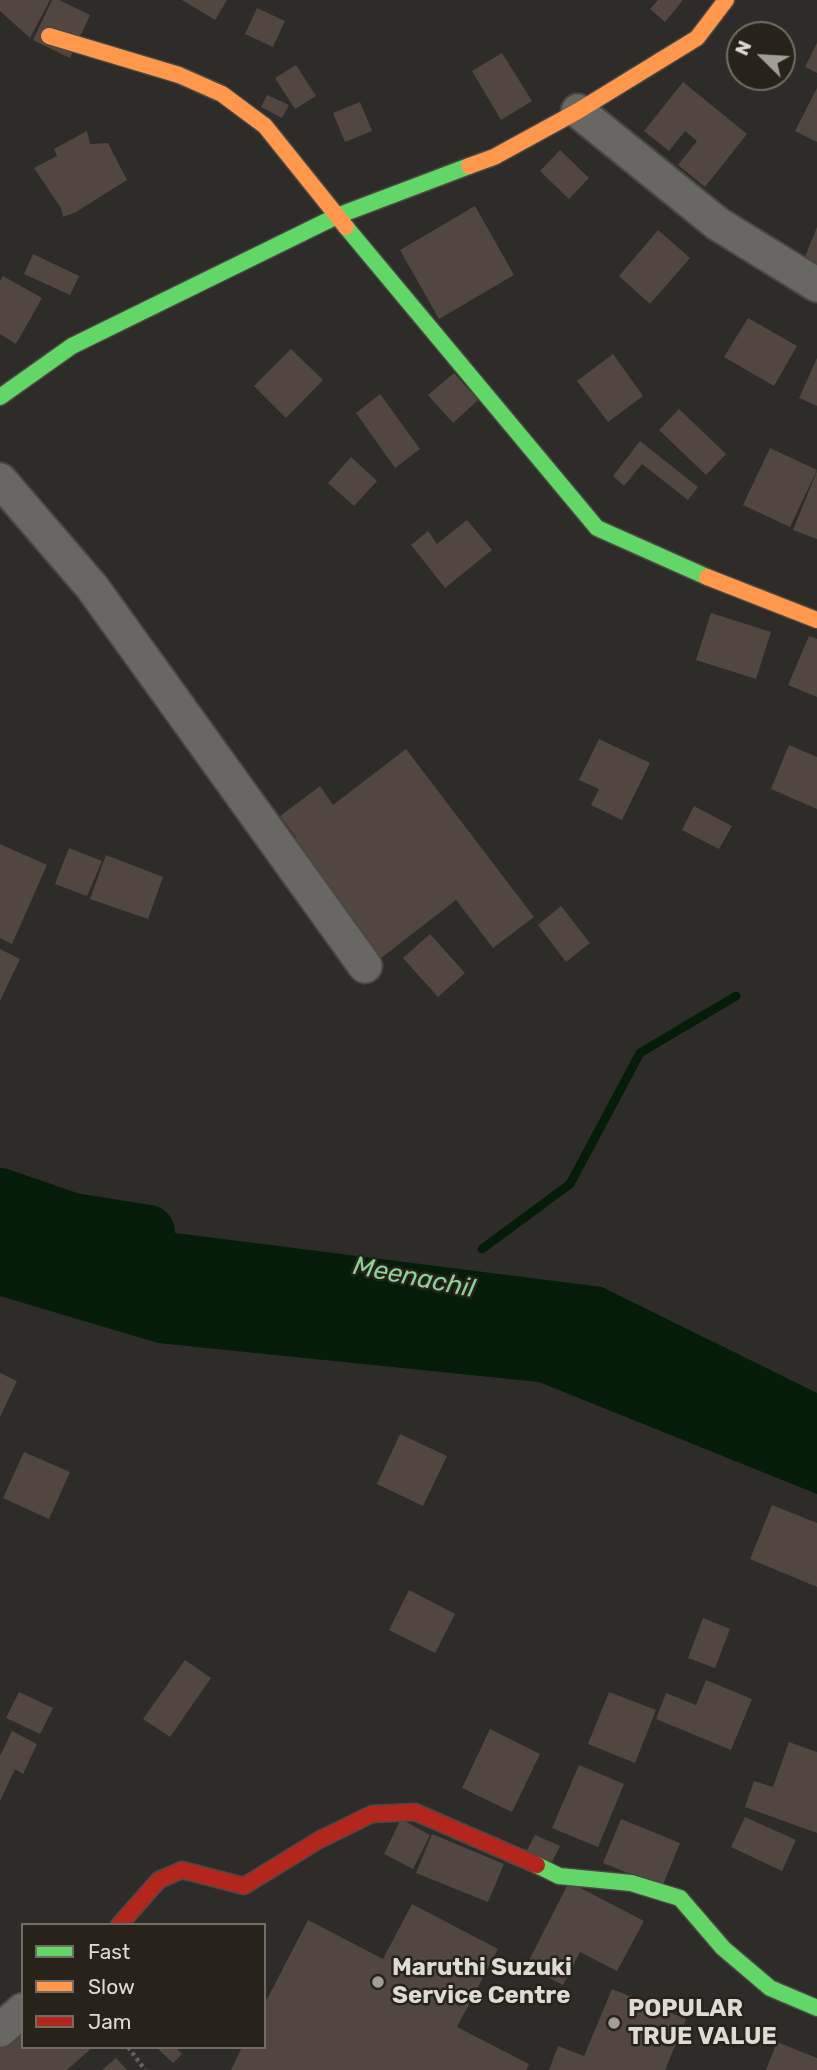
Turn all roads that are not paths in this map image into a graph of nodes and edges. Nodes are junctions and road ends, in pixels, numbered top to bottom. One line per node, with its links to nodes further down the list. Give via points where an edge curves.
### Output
1 (726, 0): 3 (street, via 697,38)
2 (49, 36): 4 (street, via 179,75 222,94 265,126)
3 (578, 111): 4 (street, via 494,156); 5 (street, via 718,224)
4 (337, 216): 6 (street, via 72,346); 8 (street, via 597,528)
5 (817, 285)
6 (0, 397)
7 (0, 481): 9 (street, via 92,587)
8 (817, 620)
9 (365, 966)
10 (121, 1923): 11 (street, via 159,1880 182,1870 244,1886 372,1814 415,1812 559,1876 631,1883 680,1898 723,1948 770,1989)
11 (817, 2008)
12 (21, 2012): 13 (street)
13 (0, 2030)

